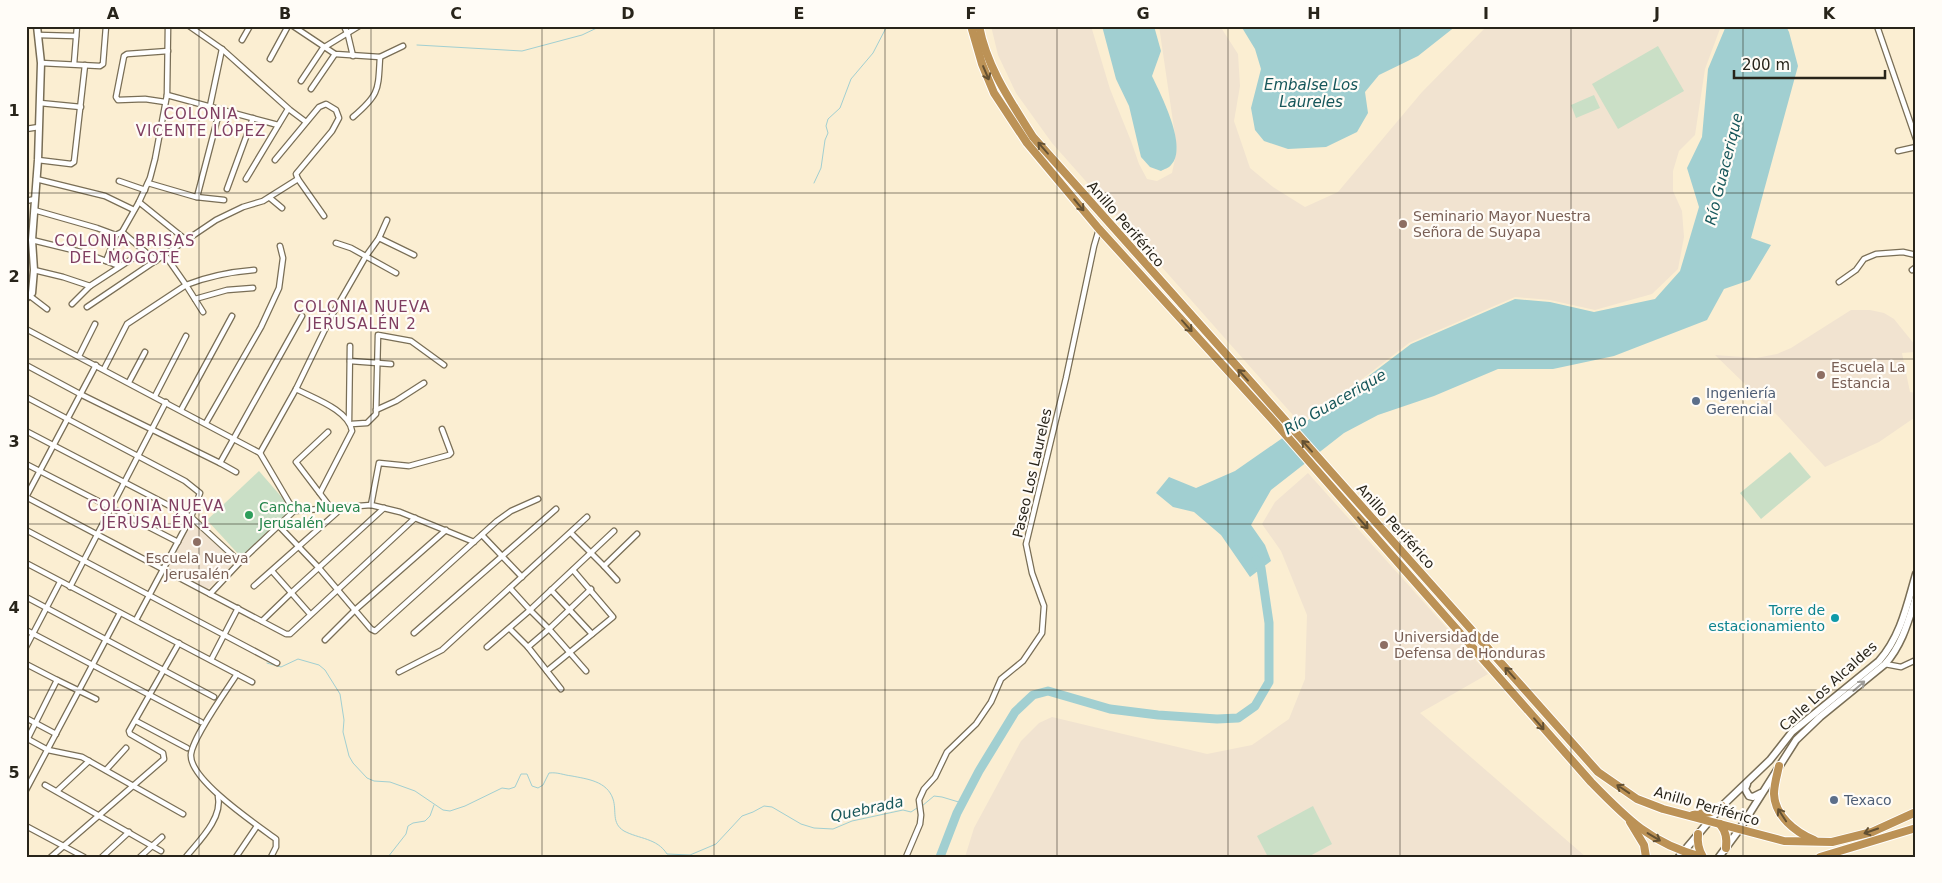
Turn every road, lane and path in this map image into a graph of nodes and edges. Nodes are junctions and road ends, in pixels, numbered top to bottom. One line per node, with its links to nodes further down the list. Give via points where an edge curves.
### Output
1 (37, 26): 15 (main road)
2 (77, 26): 16 (street)
3 (106, 26): 28 (street, via 103,64)
4 (168, 26): 21 (street)
5 (190, 26): 20 (street)
6 (250, 26): 17 (street)
7 (288, 26): 25 (street)
8 (344, 26): 14 (street)
9 (359, 26): 14 (street)
10 (971, 26): 67 (highway, Anillo Periférico, one-way to 67, via 994,93 1027,143)
11 (979, 26): 120 (highway, Anillo Periférico, one-way to 11, via 1033,137 1002,88)
12 (1877, 26): 44 (street)
13 (295, 27): 19 (street)
14 (347, 32): 19 (street); 23 (street)
15 (38, 35): 16 (street); 26 (main road)
16 (76, 36): 27 (street)
17 (242, 40)
18 (403, 46): 24 (street)
19 (323, 48): 22 (street); 29 (street)
20 (222, 49): 34 (street); 37 (street)
21 (168, 50): 31 (street); 32 (street, via 124,56 116,97 118,100)
22 (335, 54): 23 (street); 30 (street)
23 (353, 56): 24 (street)
24 (380, 57): 39 (street, via 377,91)
25 (270, 59)
26 (41, 63): 27 (street); 33 (main road)
27 (74, 64): 28 (street)
28 (85, 65): 35 (street)
29 (300, 81)
30 (311, 90)
31 (167, 95): 32 (street); 34 (street)
32 (166, 102): 53 (street, via 156,159)
33 (40, 104): 35 (street); 42 (main road)
34 (210, 106): 36 (street)
35 (81, 107): 47 (street, via 74,162)
36 (220, 109): 38 (street); 56 (street)
37 (288, 109): 40 (street); 41 (street)
38 (253, 118): 41 (street); 54 (street)
39 (353, 118)
40 (306, 122): 48 (street); 49 (street, via 322,104 334,107 339,116 332,131 296,174)
41 (278, 125): 51 (street)
42 (39, 127): 43 (street); 47 (main road)
43 (26, 129)
44 (1916, 139)
45 (1916, 147): 46 (street)
46 (1898, 151)
47 (38, 160): 50 (main road)
48 (275, 160)
49 (298, 179): 57 (street); 65 (street)
50 (36, 180): 58 (main road); 64 (street, via 106,196)
51 (246, 180)
52 (119, 181): 55 (street)
53 (148, 183): 55 (street); 56 (street)
54 (227, 189)
55 (145, 190): 61 (street)
56 (197, 197): 59 (street)
57 (270, 198): 62 (street); 72 (street, via 216,220)
58 (35, 199): 60 (street); 63 (main road)
59 (224, 200)
60 (26, 201)
61 (139, 202): 64 (street); 72 (street)
62 (282, 208)
63 (34, 210): 69 (street); 71 (main road)
64 (134, 210): 68 (street)
65 (324, 216)
66 (387, 220): 70 (street)
67 (1099, 229): 120 (highway, Anillo Periférico, one-way to 120); 274 (street, Paseo Los Laureles, via 1026,544 1044,606 1042,633 1023,661 1001,680 976,724 947,752 935,777 924,789 919,800 920,824)
68 (122, 232): 69 (street); 75 (street)
69 (116, 236): 80 (street)
70 (379, 238): 77 (street); 79 (street)
71 (32, 240): 80 (street); 83 (main road)
72 (186, 240): 76 (street)
73 (336, 243): 79 (street)
74 (280, 246): 123 (street, via 283,258 279,288 261,328)
75 (144, 251): 81 (street); 82 (street)
76 (165, 254): 81 (street); 87 (street)
77 (414, 255)
78 (1916, 255): 86 (street, via 1903,252 1876,254 1864,259 1856,270)
79 (366, 256): 85 (street); 113 (street)
80 (106, 261): 82 (street)
81 (156, 261): 93 (street)
82 (119, 266): 88 (street)
83 (34, 270): 88 (street); 90 (main road, via 32,293)
84 (254, 270): 87 (street, via 207,276)
85 (396, 273)
86 (1839, 282)
87 (186, 285): 91 (street); 110 (street, via 127,324)
88 (90, 286): 92 (street)
89 (253, 288): 91 (street, via 227,290)
90 (28, 297): 94 (street)
91 (195, 299): 95 (street)
92 (72, 304)
93 (87, 307)
94 (47, 309)
95 (203, 312)
96 (232, 316): 118 (street)
97 (302, 316): 128 (street)
98 (95, 324): 103 (street)
99 (26, 329): 103 (street)
100 (186, 336): 115 (street)
101 (350, 346): 104 (street)
102 (145, 352): 111 (street)
103 (79, 356): 108 (street)
104 (350, 361): 105 (street); 122 (street)
105 (377, 363): 107 (street); 109 (street, via 378,335 411,341); 119 (street)
106 (26, 364): 114 (street)
107 (391, 364)
108 (96, 365): 110 (street); 114 (street)
109 (444, 365)
110 (104, 369): 111 (street)
111 (129, 382): 115 (street)
112 (424, 383): 119 (street)
113 (296, 389): 122 (street, via 341,413); 130 (street)
114 (80, 394): 121 (street); 124 (street)
115 (155, 396): 117 (street)
116 (26, 397): 121 (street)
117 (166, 402): 118 (street); 124 (street)
118 (181, 410): 123 (street)
119 (376, 410): 122 (street, via 367,423)
120 (1273, 414): 249 (highway, Anillo Periférico, one-way to 120, via 1637,798 1598,772 1338,480); 251 (highway, Anillo Periférico, one-way to 251, via 1331,486 1571,760)
121 (68, 418): 129 (street); 131 (street)
122 (350, 422): 137 (street, via 352,431)
123 (206, 423): 128 (street)
124 (152, 429): 131 (street); 132 (street)
125 (442, 429): 140 (street, via 451,453 416,466 379,463)
126 (26, 431): 129 (street)
127 (328, 432): 137 (street, via 296,462)
128 (234, 439): 130 (street); 132 (street)
129 (53, 445): 134 (street); 136 (street)
130 (260, 453): 146 (street)
131 (138, 456): 136 (street); 147 (street, via 198,490 200,498)
132 (220, 463): 135 (street)
133 (26, 464): 134 (street)
134 (40, 471): 138 (street); 141 (street)
135 (236, 472)
136 (124, 482): 141 (street); 147 (street)
137 (320, 493): 142 (street)
138 (26, 497): 155 (street)
139 (538, 499): 157 (street, via 511,511)
140 (371, 505): 143 (street); 144 (street)
141 (110, 508): 155 (street); 158 (street)
142 (331, 508): 143 (street); 146 (street)
143 (342, 508): 160 (street)
144 (384, 508): 149 (street); 168 (street)
145 (556, 509): 162 (street)
146 (294, 511): 150 (street)
147 (191, 517): 158 (street); 164 (street)
148 (587, 517): 154 (street)
149 (415, 518): 152 (street); 178 (street)
150 (278, 525): 160 (street); 164 (street)
151 (26, 530): 163 (street)
152 (446, 530): 159 (street); 188 (street)
153 (614, 531): 161 (street)
154 (571, 532): 161 (street); 172 (street)
155 (98, 533): 163 (street); 167 (street)
156 (637, 534): 166 (street)
157 (482, 535): 159 (street); 162 (street)
158 (178, 542): 167 (street)
159 (474, 542): 188 (street, via 375,631)
160 (299, 547): 168 (street); 170 (street)
161 (591, 553): 166 (street); 169 (street)
162 (503, 556): 172 (street); 199 (street)
163 (84, 560): 176 (street); 183 (street)
164 (240, 562): 182 (street)
165 (26, 563): 174 (street)
166 (604, 566): 173 (street)
167 (163, 568): 182 (street); 183 (street)
168 (319, 568): 178 (street); 181 (street)
169 (573, 570): 179 (street); 180 (street)
170 (272, 571): 175 (street); 181 (street)
171 (1916, 574): 239 (main road, Calle Los Alcaldes, via 1899,630 1886,653 1792,732)
172 (522, 577): 177 (street)
173 (617, 580)
174 (60, 582): 176 (street); 186 (street)
175 (254, 586)
176 (70, 587): 191 (street)
177 (510, 588): 189 (street); 218 (street, via 442,650)
178 (337, 589): 188 (street); 192 (street)
179 (590, 589): 190 (street); 201 (street, via 613,617)
180 (551, 590): 189 (street); 190 (street)
181 (291, 592): 192 (street); 194 (street)
182 (210, 594): 187 (street)
183 (150, 595): 193 (street); 200 (street)
184 (26, 597): 186 (street)
185 (1916, 598): 213 (main road, Calle Los Alcaldes, via 1900,645)
186 (47, 608): 198 (street); 202 (street)
187 (238, 608): 194 (street); 200 (street)
188 (356, 610): 203 (street)
189 (530, 610): 195 (street); 196 (street)
190 (570, 610): 196 (street); 201 (street)
191 (120, 613): 193 (street); 202 (street)
192 (310, 614): 194 (street, via 290,634)
193 (136, 620): 204 (street)
194 (262, 621)
195 (510, 629): 206 (street); 207 (street)
196 (549, 629): 207 (street); 208 (street)
197 (26, 630): 198 (street)
198 (33, 633): 205 (street); 214 (street)
199 (414, 633)
200 (224, 634): 209 (street); 211 (street)
201 (592, 634): 208 (street)
202 (106, 638): 214 (street); 215 (street)
203 (325, 640)
204 (179, 643): 209 (street); 215 (street)
205 (26, 647)
206 (487, 647)
207 (528, 648): 216 (street)
208 (570, 653): 216 (street); 217 (street)
209 (211, 660): 219 (street)
210 (1916, 660): 213 (street, via 1901,667)
211 (277, 663)
212 (26, 664): 220 (street)
213 (1885, 664): 237 (main road, Calle Los Alcaldes, one-way to 213, via 1799,736)
214 (92, 665): 223 (street); 224 (street)
215 (164, 670): 224 (street); 225 (street)
216 (547, 671): 222 (street)
217 (586, 671)
218 (399, 672)
219 (237, 674): 221 (street); 245 (street, via 191,752 198,770)
220 (58, 680): 223 (street); 230 (street)
221 (252, 682)
222 (561, 689)
223 (79, 691): 226 (street); 231 (street)
224 (150, 695): 228 (street); 229 (street)
225 (214, 697)
226 (96, 699)
227 (26, 718): 230 (street)
228 (136, 721): 234 (street); 241 (street, via 130,734 164,753 164,759)
229 (201, 722)
230 (36, 723): 231 (street); 232 (street)
231 (56, 734): 235 (street)
232 (27, 739): 235 (street)
233 (126, 748): 238 (street)
234 (186, 748)
235 (48, 750): 236 (street); 242 (street)
236 (89, 761): 238 (street); 243 (street)
237 (1779, 766): 244 (main road, Calle Los Alcaldes); 261 (highway, one-way to 237, via 1802,835 1779,812 1774,791)
238 (106, 770): 241 (street)
239 (1746, 784): 244 (main road, via 1749,796); 246 (main road, Calle Los Alcaldes)
240 (45, 785): 243 (street)
241 (134, 786): 248 (street); 250 (street)
242 (26, 790)
243 (57, 791): 250 (street)
244 (1764, 792): 257 (main road, Calle Los Alcaldes)
245 (218, 795): 255 (street); 271 (street, via 215,816)
246 (1722, 806): 249 (highway, via 1705,814); 252 (main road, Calle Los Alcaldes)
247 (1916, 812): 261 (highway, Anillo Periférico, one-way to 261, via 1872,832)
248 (183, 814)
249 (1683, 814): 252 (highway, Anillo Periférico)
250 (99, 815): 258 (street); 262 (street)
251 (1629, 820): 266 (highway, Anillo Periférico, one-way to 266); 275 (highway, via 1644,845)
252 (1709, 821): 253 (highway, Anillo Periférico); 259 (main road, Calle Los Alcaldes)
253 (1720, 824): 257 (highway, Anillo Periférico); 264 (highway, via 1725,831)
254 (26, 826): 262 (street)
255 (257, 826): 272 (street); 273 (street, via 276,839)
256 (1916, 828): 278 (highway)
257 (1739, 830): 261 (highway, Anillo Periférico, via 1784,841); 264 (main road, Calle Los Alcaldes)
258 (129, 832): 263 (street); 269 (street)
259 (1698, 834): 266 (main road, Calle Los Alcaldes); 276 (highway, via 1697,842)
260 (162, 837): 263 (street)
261 (1820, 842)
262 (64, 846): 267 (street); 268 (street)
263 (153, 846): 265 (street); 270 (street)
264 (1726, 848): 277 (main road, Calle Los Alcaldes)
265 (161, 851)
266 (1681, 854): 276 (highway, Anillo Periférico)
267 (51, 857)
268 (84, 857)
269 (102, 857)
270 (140, 857)
271 (186, 857)
272 (236, 857)
273 (271, 857)
274 (906, 857)
275 (1646, 857)
276 (1703, 857)
277 (1720, 857)
278 (1820, 857)

